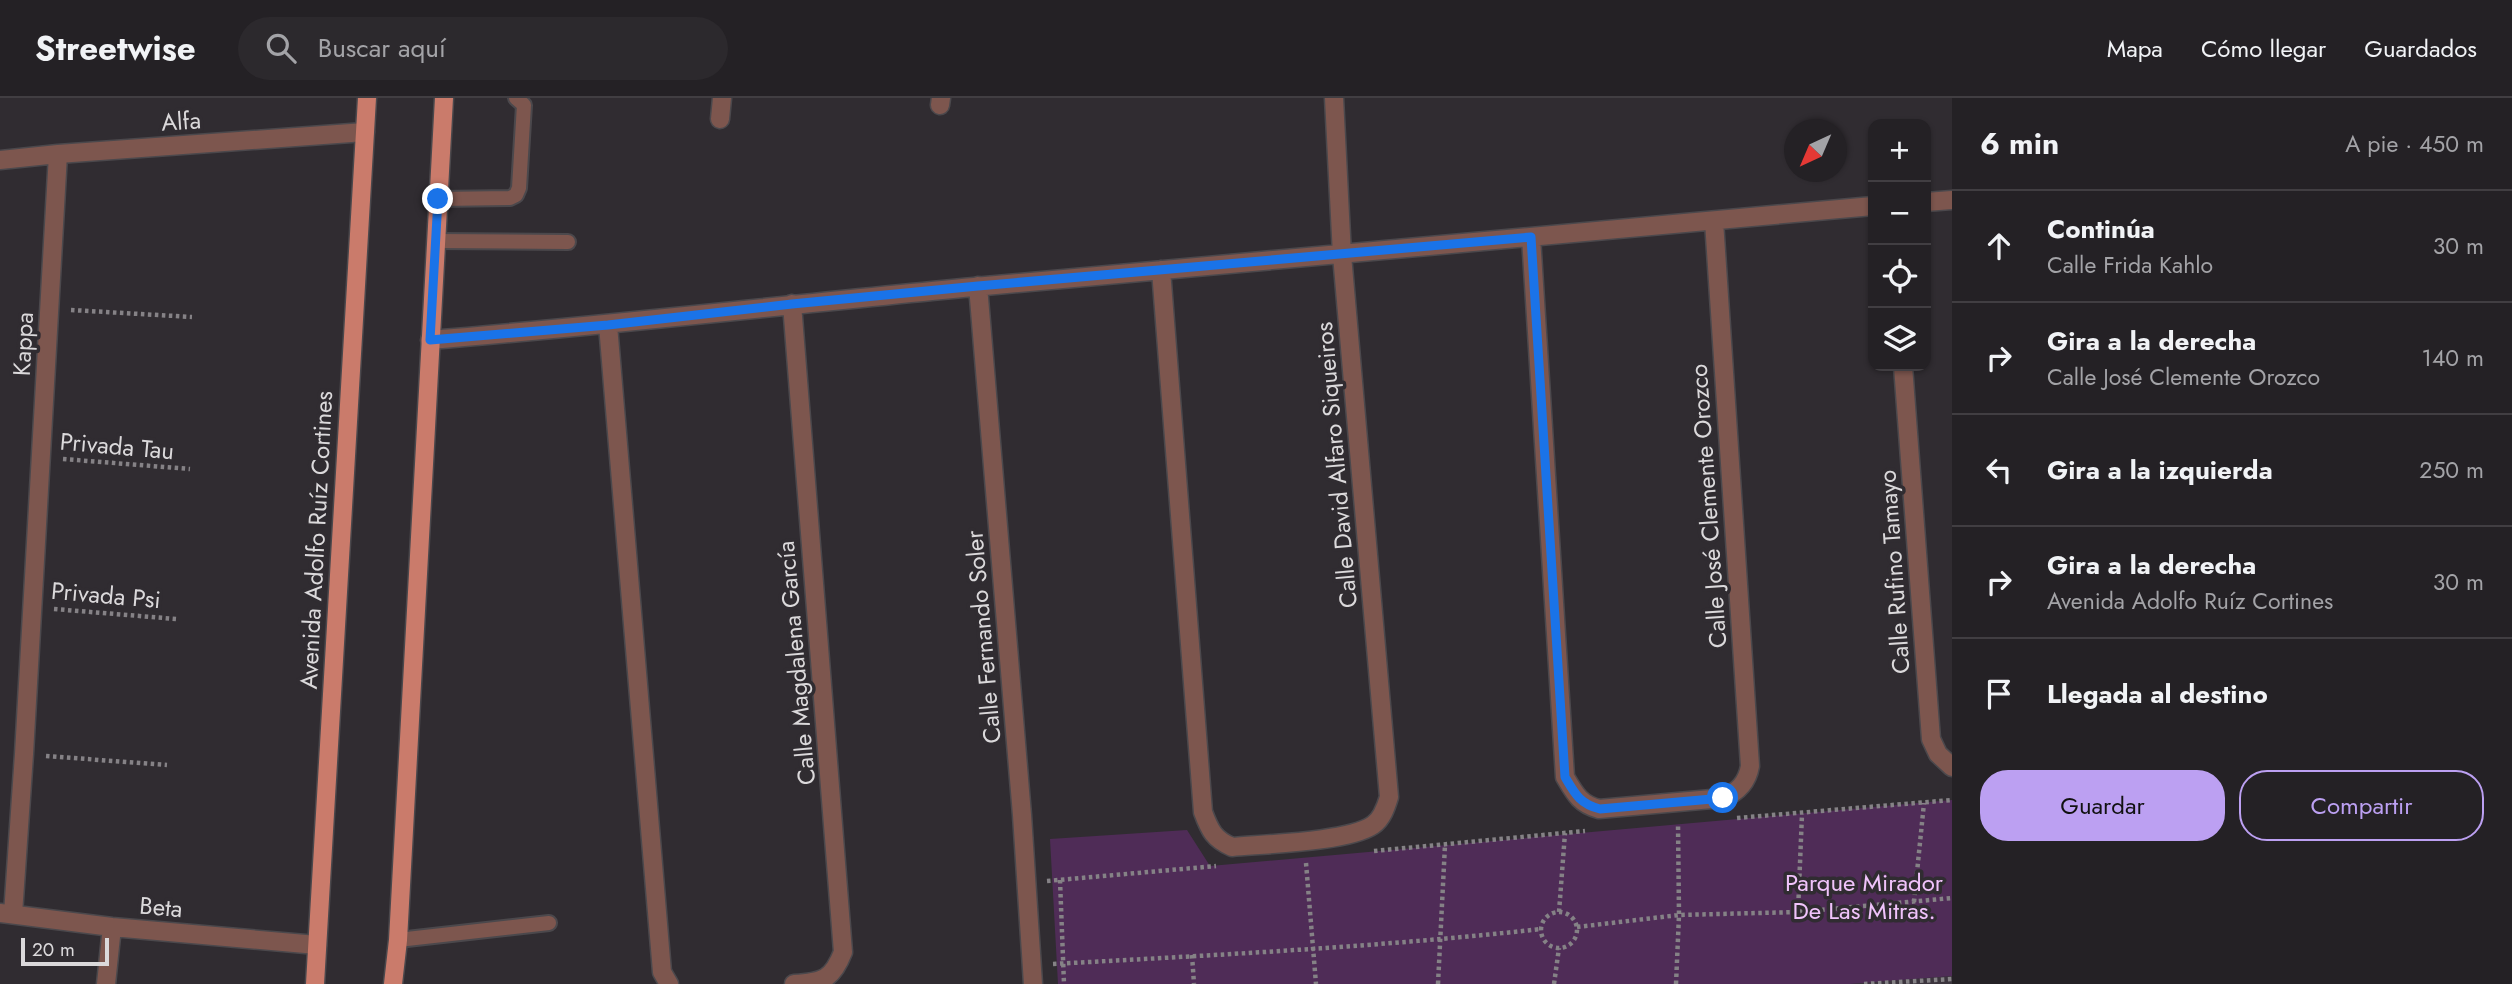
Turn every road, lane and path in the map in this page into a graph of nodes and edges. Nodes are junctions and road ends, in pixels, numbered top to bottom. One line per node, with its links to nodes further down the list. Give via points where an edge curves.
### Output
1 (367, 98): 7 (main road, Avenida Adolfo Ruíz Cortines)
2 (444, 98): 10 (main road)
3 (516, 98): 10 (lane, via 524,105 516,195)
4 (722, 98): 6 (street)
5 (1334, 98): 18 (street, Calle David Alfaro Siqueiros)
6 (720, 118)
7 (365, 132): 8 (street, Alfa); 59 (main road, Avenida Adolfo Ruíz Cortines)
8 (58, 154): 9 (street, Alfa); 22 (street, Kappa)
9 (0, 160)
10 (438, 199): 16 (main road)
11 (1952, 200): 12 (street)
12 (1931, 202)
13 (1868, 206): 14 (street)
14 (1714, 221): 15 (street); 15 (street, Calle José Clemente Orozco, via 1748,778 1723,798 1612,808 1586,806 1565,777)
15 (1531, 237): 18 (street)
16 (436, 241): 17 (lane); 25 (main road)
17 (568, 242)
18 (1342, 255): 19 (street); 19 (street, Calle David Alfaro Siqueiros, via 1389,797 1375,824 1356,834 1232,847 1211,833 1203,812)
19 (1161, 270): 20 (street)
20 (978, 286): 21 (street); 46 (street, Calle Fernando Soler)
21 (792, 304): 24 (street); 70 (street, Calle Magdalena García, via 843,951 836,970 820,982)
22 (50, 309): 23 (path); 27 (street, Kappa)
23 (192, 317)
24 (608, 325): 25 (street); 69 (street, via 662,972)
25 (430, 340): 57 (main road)
26 (1903, 371): 33 (street, Calle Rufino Tamayo, via 1931,739)
27 (41, 457): 28 (path, Privada Tau); 29 (street, Kappa)
28 (190, 469)
29 (32, 607): 30 (path, Privada Psi); 31 (street, Kappa)
30 (176, 619)
31 (24, 754): 32 (path); 51 (street, Kappa)
32 (167, 765)
33 (1952, 767)
34 (1952, 800): 35 (path)
35 (1924, 803): 36 (path); 48 (path)
36 (1802, 814): 37 (path); 50 (path)
37 (1733, 819)
38 (1665, 824): 52 (path, via 1678,822)
39 (1588, 830): 40 (path)
40 (1564, 833): 41 (path); 49 (path)
41 (1445, 845): 42 (path); 58 (path)
42 (1369, 852)
43 (1305, 857): 61 (path)
44 (1223, 865): 45 (path)
45 (1060, 880): 46 (path); 63 (path)
46 (1027, 883): 64 (street, Calle Fernando Soler)
47 (1952, 898): 48 (path)
48 (1914, 902): 50 (path)
49 (1559, 912): 55 (path, via 1570,916); 56 (path, via 1545,918)
50 (1798, 912): 52 (path)
51 (6, 913): 54 (street, Beta)
52 (1679, 915): 55 (path); 77 (path)
53 (549, 923): 57 (lane)
54 (112, 927): 59 (street, Beta); 66 (street)
55 (1577, 927): 60 (path, via 1570,944)
56 (1541, 929): 58 (path); 60 (path, via 1548,944)
57 (398, 940): 68 (main road)
58 (1439, 940): 61 (path); 75 (path)
59 (317, 945): 67 (main road, Avenida Adolfo Ruíz Cortines)
60 (1559, 948): 76 (path)
61 (1315, 949): 62 (path); 74 (path)
62 (1192, 955): 63 (path); 73 (path)
63 (1062, 963): 64 (path); 72 (path)
64 (1032, 965): 71 (street, Calle Fernando Soler)
65 (1952, 979): 78 (path)
66 (106, 984)
67 (315, 984)
68 (393, 984)
69 (669, 984)
70 (794, 984)
71 (1033, 984)
72 (1064, 984)
73 (1195, 984)
74 (1316, 984)
75 (1438, 984)
76 (1554, 984)
77 (1676, 984)
78 (1864, 984)

